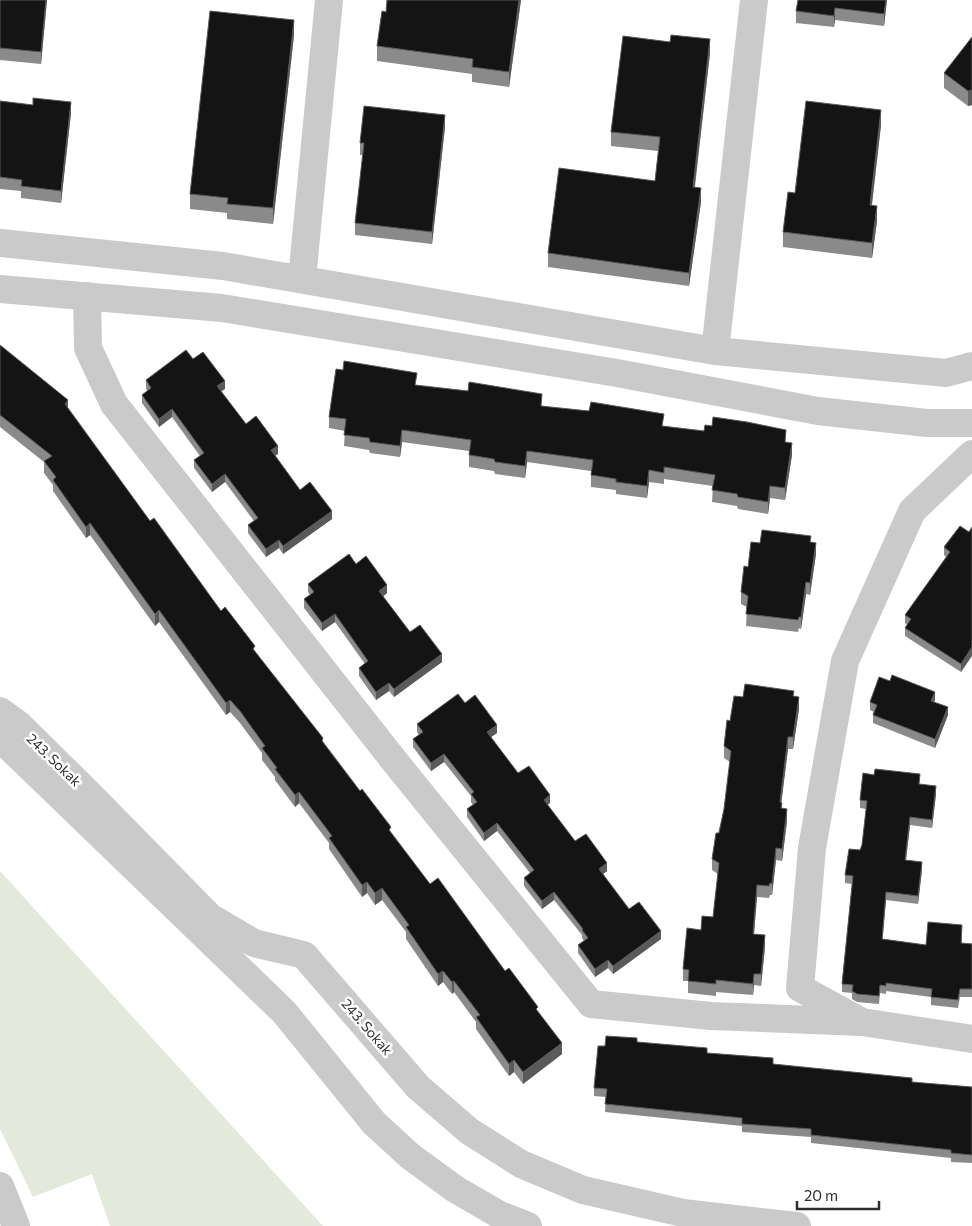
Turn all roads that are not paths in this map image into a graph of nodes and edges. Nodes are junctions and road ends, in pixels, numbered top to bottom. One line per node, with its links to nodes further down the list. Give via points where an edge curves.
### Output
1 (329, 0): 4 (street)
2 (754, 0): 7 (street)
3 (0, 243): 4 (street, via 224,266)
4 (302, 279): 7 (street)
5 (0, 289): 6 (street)
6 (87, 296): 9 (street, via 222,308 617,373 818,411 927,423); 14 (street, via 88,348 114,404 392,758 591,1004 711,1016)
7 (715, 351): 8 (street, via 946,374)
8 (972, 366)
9 (972, 423)
10 (972, 454): 13 (street, via 912,511 846,660 812,848)
11 (0, 711): 22 (street, 243. Sokak, via 18,724 210,917 254,944 304,955 418,1087 469,1131 521,1164 583,1190 683,1213)
12 (0, 738): 18 (street, 243. Sokak, via 284,1012 374,1123 410,1156)
13 (800, 988): 14 (street); 15 (street)
14 (768, 1017): 15 (street)
15 (862, 1022): 16 (street)
16 (972, 1039)
17 (0, 1186): 19 (street)
18 (455, 1189): 20 (street); 21 (street, 243. Sokak, via 500,1215)
19 (16, 1226)
20 (492, 1226)
21 (528, 1226)
22 (797, 1226)

